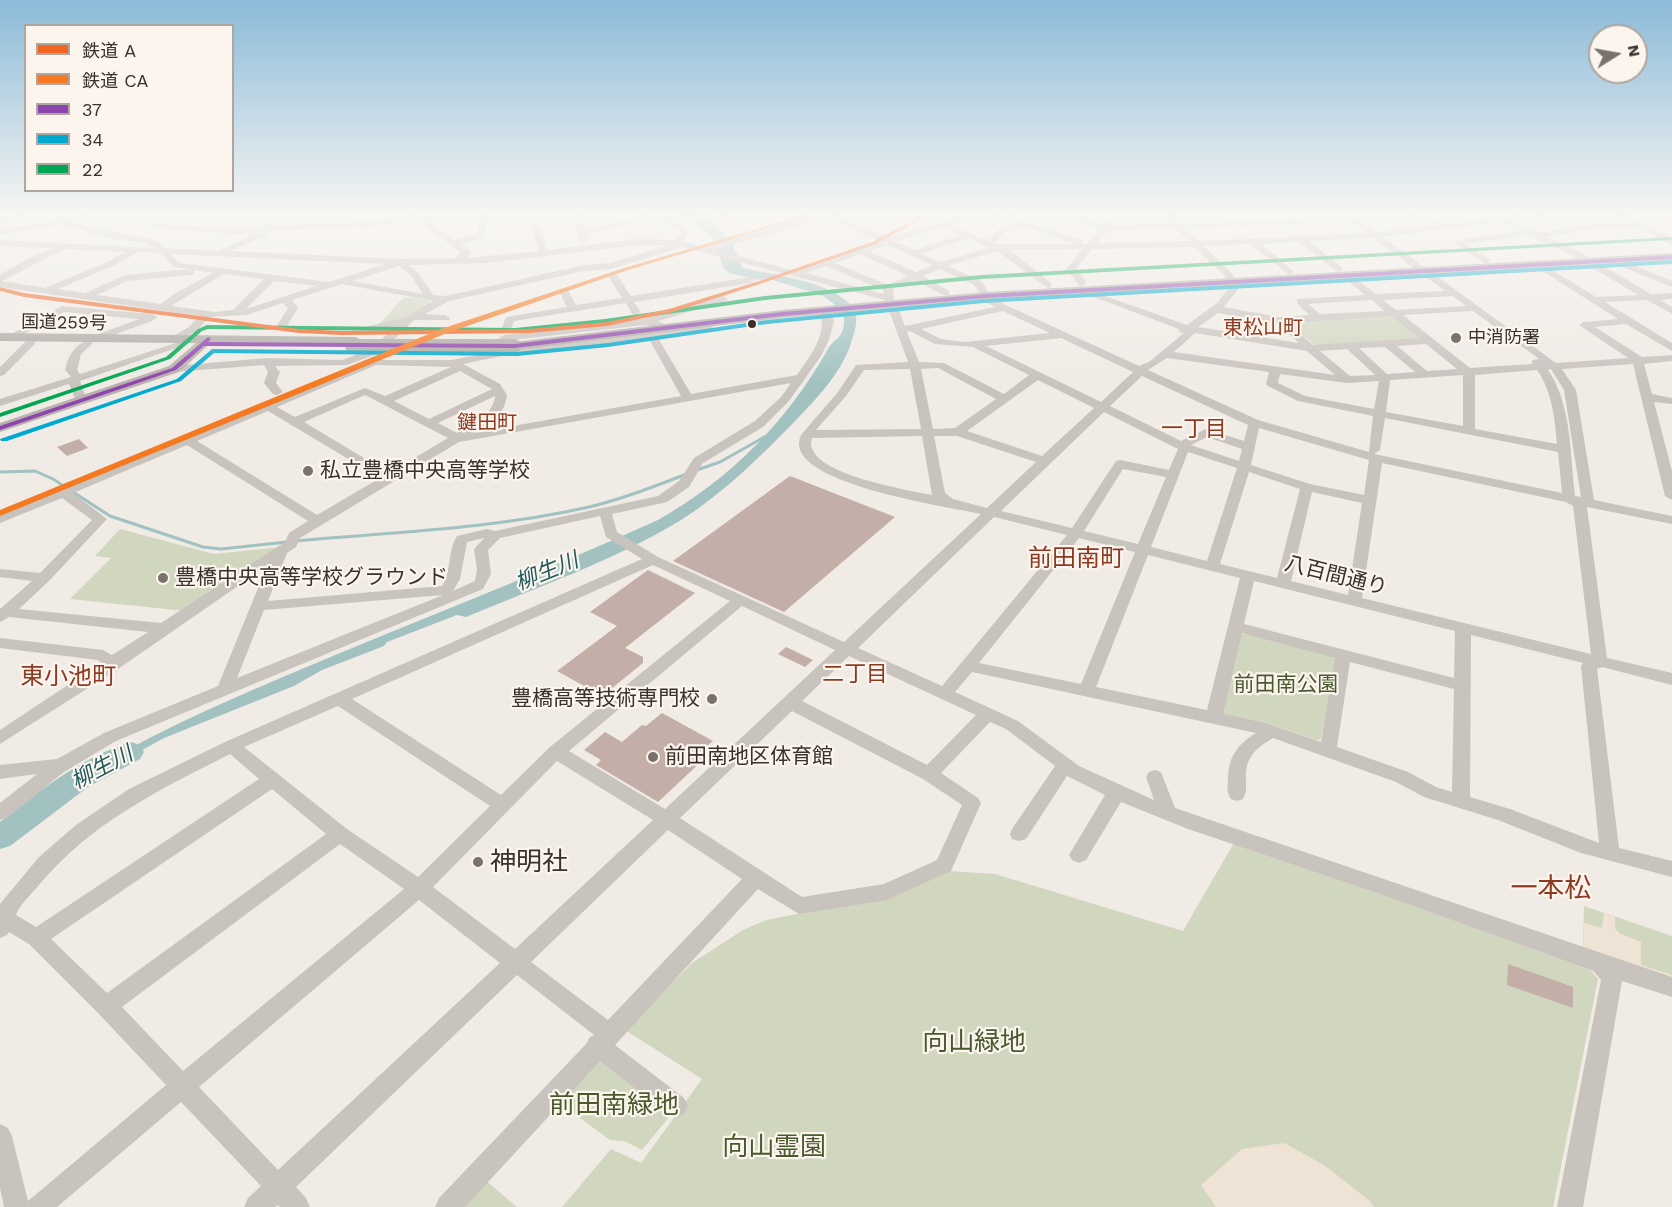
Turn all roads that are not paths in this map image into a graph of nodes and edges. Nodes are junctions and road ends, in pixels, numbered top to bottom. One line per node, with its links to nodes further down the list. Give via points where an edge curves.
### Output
1 (13, 271): 32 (street)
2 (93, 271): 40 (street)
3 (184, 271): 47 (street, via 125,278)
4 (222, 271): 59 (street, via 177,296)
5 (225, 271): 27 (street)
6 (300, 271): 30 (street)
7 (375, 271): 34 (street)
8 (411, 271): 50 (street)
9 (569, 271): 51 (street)
10 (784, 271): 26 (street)
11 (803, 271): 26 (street)
12 (841, 271): 45 (street)
13 (905, 271): 28 (street)
14 (927, 271): 28 (street)
15 (954, 271): 44 (street, via 978,283)
16 (1029, 271): 38 (street)
17 (1072, 271): 39 (street)
18 (1224, 271): 31 (street)
19 (1354, 271): 25 (highway, 国道259号)
20 (1420, 271): 43 (street)
21 (1548, 271): 55 (street)
22 (1605, 271): 49 (street)
23 (1641, 271): 36 (street)
24 (1289, 272): 25 (highway, 国道259号); 31 (highway, 国道259号)
25 (1342, 272): 31 (highway, 国道259号); 48 (street)
26 (795, 274): 45 (street)
27 (273, 276): 30 (street); 65 (street)
28 (916, 276): 42 (street); 45 (street)
29 (614, 277): 54 (street)
30 (288, 278): 37 (street)
31 (1231, 278): 39 (highway, 国道259号); 61 (street, via 1235,291)
32 (0, 279)
33 (750, 280): 54 (street)
34 (344, 282): 37 (street); 50 (street)
35 (0, 284): 40 (street)
36 (1672, 284)
37 (332, 285): 53 (street)
38 (1048, 285): 39 (highway, 国道259号); 44 (highway, 国道259号)
39 (1081, 287): 44 (highway, 国道259号); 78 (street)
40 (48, 290): 47 (street)
41 (565, 293): 60 (street)
42 (946, 293): 44 (highway, 国道259号); 45 (highway, 国道259号)
43 (1450, 293): 48 (street); 58 (street)
44 (987, 294): 45 (highway, 国道259号); 57 (street, via 989,300); 101 (street)
45 (890, 296): 56 (highway, 国道259号); 77 (street)
46 (1672, 296): 49 (street)
47 (84, 297): 59 (street)
48 (1373, 297): 64 (street); 68 (street, via 1300,302)
49 (1648, 297): 55 (street); 62 (street)
50 (428, 298): 51 (street)
51 (446, 299): 70 (street)
52 (723, 299): 73 (street)
53 (286, 300): 65 (street); 75 (street, via 294,308)
54 (628, 300): 60 (street); 63 (street)
55 (1595, 300): 72 (street)
56 (824, 308): 74 (highway, 国道259号); 79 (highway, 国道259号); 108 (street, via 829,321 824,340)
57 (1004, 308): 77 (street); 80 (street)
58 (1470, 308): 64 (street); 99 (street)
59 (164, 309): 66 (street); 67 (street)
60 (573, 309): 83 (street, via 510,319)
61 (1215, 309): 71 (street); 78 (street)
62 (1672, 311)
63 (636, 312)
64 (1392, 313): 68 (street); 85 (street)
65 (236, 314): 66 (street)
66 (205, 315): 84 (street)
67 (152, 317): 81 (street, via 62,309); 82 (street)
68 (1317, 317): 71 (street)
69 (445, 318): 70 (street)
70 (410, 319): 76 (street); 94 (street, via 376,351 360,358 335,363)
71 (1279, 320): 91 (street)
72 (1628, 321): 92 (street); 96 (street, via 1584,325)
73 (645, 322): 79 (street); 83 (street)
74 (708, 324): 79 (street, via 710,328 700,330); 83 (highway, 国道259号)
75 (281, 327)
76 (373, 328)
77 (906, 329): 88 (street, via 939,342); 98 (street)
78 (1189, 329): 91 (street); 93 (street, via 1190,333); 101 (street, via 1181,330 1144,361)
79 (657, 331): 83 (highway, 国道259号); 114 (street)
80 (1060, 335): 88 (street); 101 (street)
81 (4, 338): 82 (highway, 国道259号); 86 (highway, 国道259号)
82 (93, 340): 84 (highway, 国道259号); 86 (highway, 国道259号); 107 (street, via 72,358 71,370)
83 (508, 340): 87 (highway, 国道259号, bridge); 97 (street)
84 (179, 341): 87 (highway, 国道259号); 107 (street)
85 (1428, 341): 89 (street); 104 (street)
86 (32, 342): 103 (street)
87 (205, 342): 100 (main road)
88 (974, 344): 105 (street)
89 (1388, 344): 90 (street); 106 (street)
90 (1350, 346): 91 (street); 109 (street)
91 (1311, 348): 110 (street)
92 (1672, 348)
93 (1165, 354): 101 (street); 102 (street)
94 (264, 358): 100 (street); 112 (street, via 274,372 270,383)
95 (1672, 358): 96 (street)
96 (1640, 361): 99 (street); 113 (street)
97 (456, 365): 111 (street); 117 (street); 120 (street, via 374,363)
98 (915, 365): 115 (street, via 940,365); 128 (street); 130 (street, via 860,368)
99 (1549, 368): 104 (street); 135 (street); 144 (street, via 1569,390 1573,403)
100 (174, 369): 116 (main road)
101 (1142, 369): 121 (street); 125 (street); 136 (street, via 1256,415)
102 (1275, 370): 110 (street); 122 (street, via 1272,384 1296,397)
103 (0, 373)
104 (1469, 373): 106 (street); 127 (street)
105 (1037, 375): 115 (street); 121 (street)
106 (1426, 376): 109 (street)
107 (77, 377): 116 (street, via 74,381); 119 (street)
108 (799, 378): 114 (street); 147 (street, via 759,424 694,465 681,488 662,499)
109 (1385, 378): 110 (street); 122 (street)
110 (1347, 380)
111 (500, 390): 124 (street); 131 (street, via 501,400 495,412)
112 (277, 392)
113 (1647, 397): 118 (street); 143 (street)
114 (688, 398): 131 (street)
115 (1003, 398): 129 (street)
116 (81, 401): 126 (main road)
117 (384, 401): 123 (street, via 365,391); 124 (street)
118 (1672, 401)
119 (0, 403)
120 (268, 406): 123 (street); 132 (street)
121 (1102, 407): 133 (street); 137 (street)
122 (1381, 414): 127 (street); 136 (street)
123 (294, 422): 140 (street)
124 (429, 423): 131 (street)
125 (1254, 423): 134 (street); 136 (street)
126 (0, 428)
127 (1469, 431): 135 (street)
128 (928, 432): 129 (street); 130 (street); 146 (street, via 939,495)
129 (958, 432): 137 (street)
130 (808, 434): 146 (street, 八百間通り, via 803,447 811,461 823,469 852,480)
131 (458, 438): 140 (street)
132 (187, 440): 142 (street); 152 (street)
133 (1184, 447): 134 (street, via 1206,433); 138 (street); 139 (street)
134 (1248, 447): 138 (street)
135 (1562, 449): 144 (street)
136 (1375, 454): 144 (street); 145 (street)
137 (1044, 461): 148 (street)
138 (1244, 467): 141 (street); 158 (street)
139 (1173, 475): 153 (street, via 1120,464); 156 (street)
140 (390, 479): 152 (street)
141 (1307, 488): 145 (street); 162 (street)
142 (69, 491): 150 (street); 161 (street, via 100,519)
143 (1672, 496)
144 (1578, 498): 149 (street); 151 (street); 173 (street)
145 (1371, 501): 164 (street)
146 (948, 502): 148 (street, 八百間通り)
147 (605, 511): 154 (street); 157 (street, via 611,534)
148 (991, 512): 153 (street, 八百間通り); 171 (street)
149 (1672, 512)
150 (0, 519)
151 (1672, 520)
152 (317, 521): 155 (street)
153 (1076, 533): 156 (street, 八百間通り); 175 (street)
154 (495, 535): 165 (street, via 462,539 452,581 446,590); 178 (street, via 482,549 485,573 478,586)
155 (289, 544): 165 (street); 168 (street)
156 (1142, 550): 158 (street, 八百間通り); 179 (street)
157 (646, 557): 163 (street); 181 (street)
158 (1212, 567): 160 (street, 八百間通り)
159 (0, 573): 161 (street)
160 (1248, 576): 162 (street, 八百間通り); 167 (street)
161 (44, 578): 166 (street)
162 (1283, 584): 164 (street, 八百間通り)
163 (740, 600): 171 (street); 189 (street)
164 (1354, 602): 169 (street, 八百間通り)
165 (260, 606): 178 (street)
166 (3, 614): 168 (street)
167 (1236, 627): 172 (street); 184 (street)
168 (166, 629): 174 (street)
169 (1463, 629): 173 (street, 八百間通り); 177 (street)
170 (0, 643): 174 (street, via 103,655)
171 (846, 649): 180 (street); 182 (street)
172 (1343, 655): 177 (street); 188 (street)
173 (1599, 662): 176 (street, 八百間通り); 205 (street, via 1589,666)
174 (112, 665): 186 (street)
175 (968, 666): 179 (street); 180 (street)
176 (1672, 679)
177 (1462, 686): 198 (street)
178 (225, 689): 191 (street, via 110,737)
179 (1086, 692): 184 (street)
180 (945, 694): 183 (street)
181 (338, 698): 187 (street); 199 (street)
182 (791, 704): 193 (street); 202 (street)
183 (988, 713): 190 (street, via 1012,725); 193 (street)
184 (1213, 719): 185 (street)
185 (1272, 731): 188 (street); 197 (street, via 1242,751 1236,768)
186 (0, 738)
187 (231, 746): 195 (street); 210 (street, via 135,794 83,830 46,864 9,906)
188 (1328, 750): 198 (street)
189 (556, 752): 199 (street); 202 (street)
190 (1065, 765): 196 (street); 204 (street)
191 (58, 767): 192 (street); 201 (street)
192 (0, 772)
193 (929, 774): 208 (street, via 972,803 944,865 887,892 799,906)
194 (1155, 777): 200 (street)
195 (271, 780): 203 (street); 211 (street)
196 (1117, 792): 200 (street); 206 (street)
197 (1237, 794)
198 (1461, 802): 205 (street, via 1503,813 1557,837)
199 (503, 805): 209 (street)
200 (1167, 812): 213 (street)
201 (0, 813)
202 (668, 820): 208 (street); 212 (street)
203 (340, 834): 209 (street); 215 (street)
204 (1019, 834)
205 (1610, 854): 207 (street)
206 (1079, 855)
207 (1672, 869)
208 (755, 879): 216 (street)
209 (419, 888): 212 (street); 217 (street)
210 (1, 921): 211 (street)
211 (36, 938): 215 (street)
212 (516, 961): 216 (street); 220 (street)
213 (1600, 964): 214 (street); 226 (street, via 1612,978)
214 (1672, 987)
215 (106, 1006): 217 (street)
216 (603, 1039): 218 (street); 225 (street)
217 (181, 1086): 220 (street); 222 (street)
218 (676, 1106)
219 (0, 1136): 221 (street)
220 (277, 1187): 223 (street); 224 (street)
221 (17, 1207)
222 (38, 1207)
223 (257, 1207)
224 (297, 1207)
225 (448, 1207)
226 (1570, 1207)

